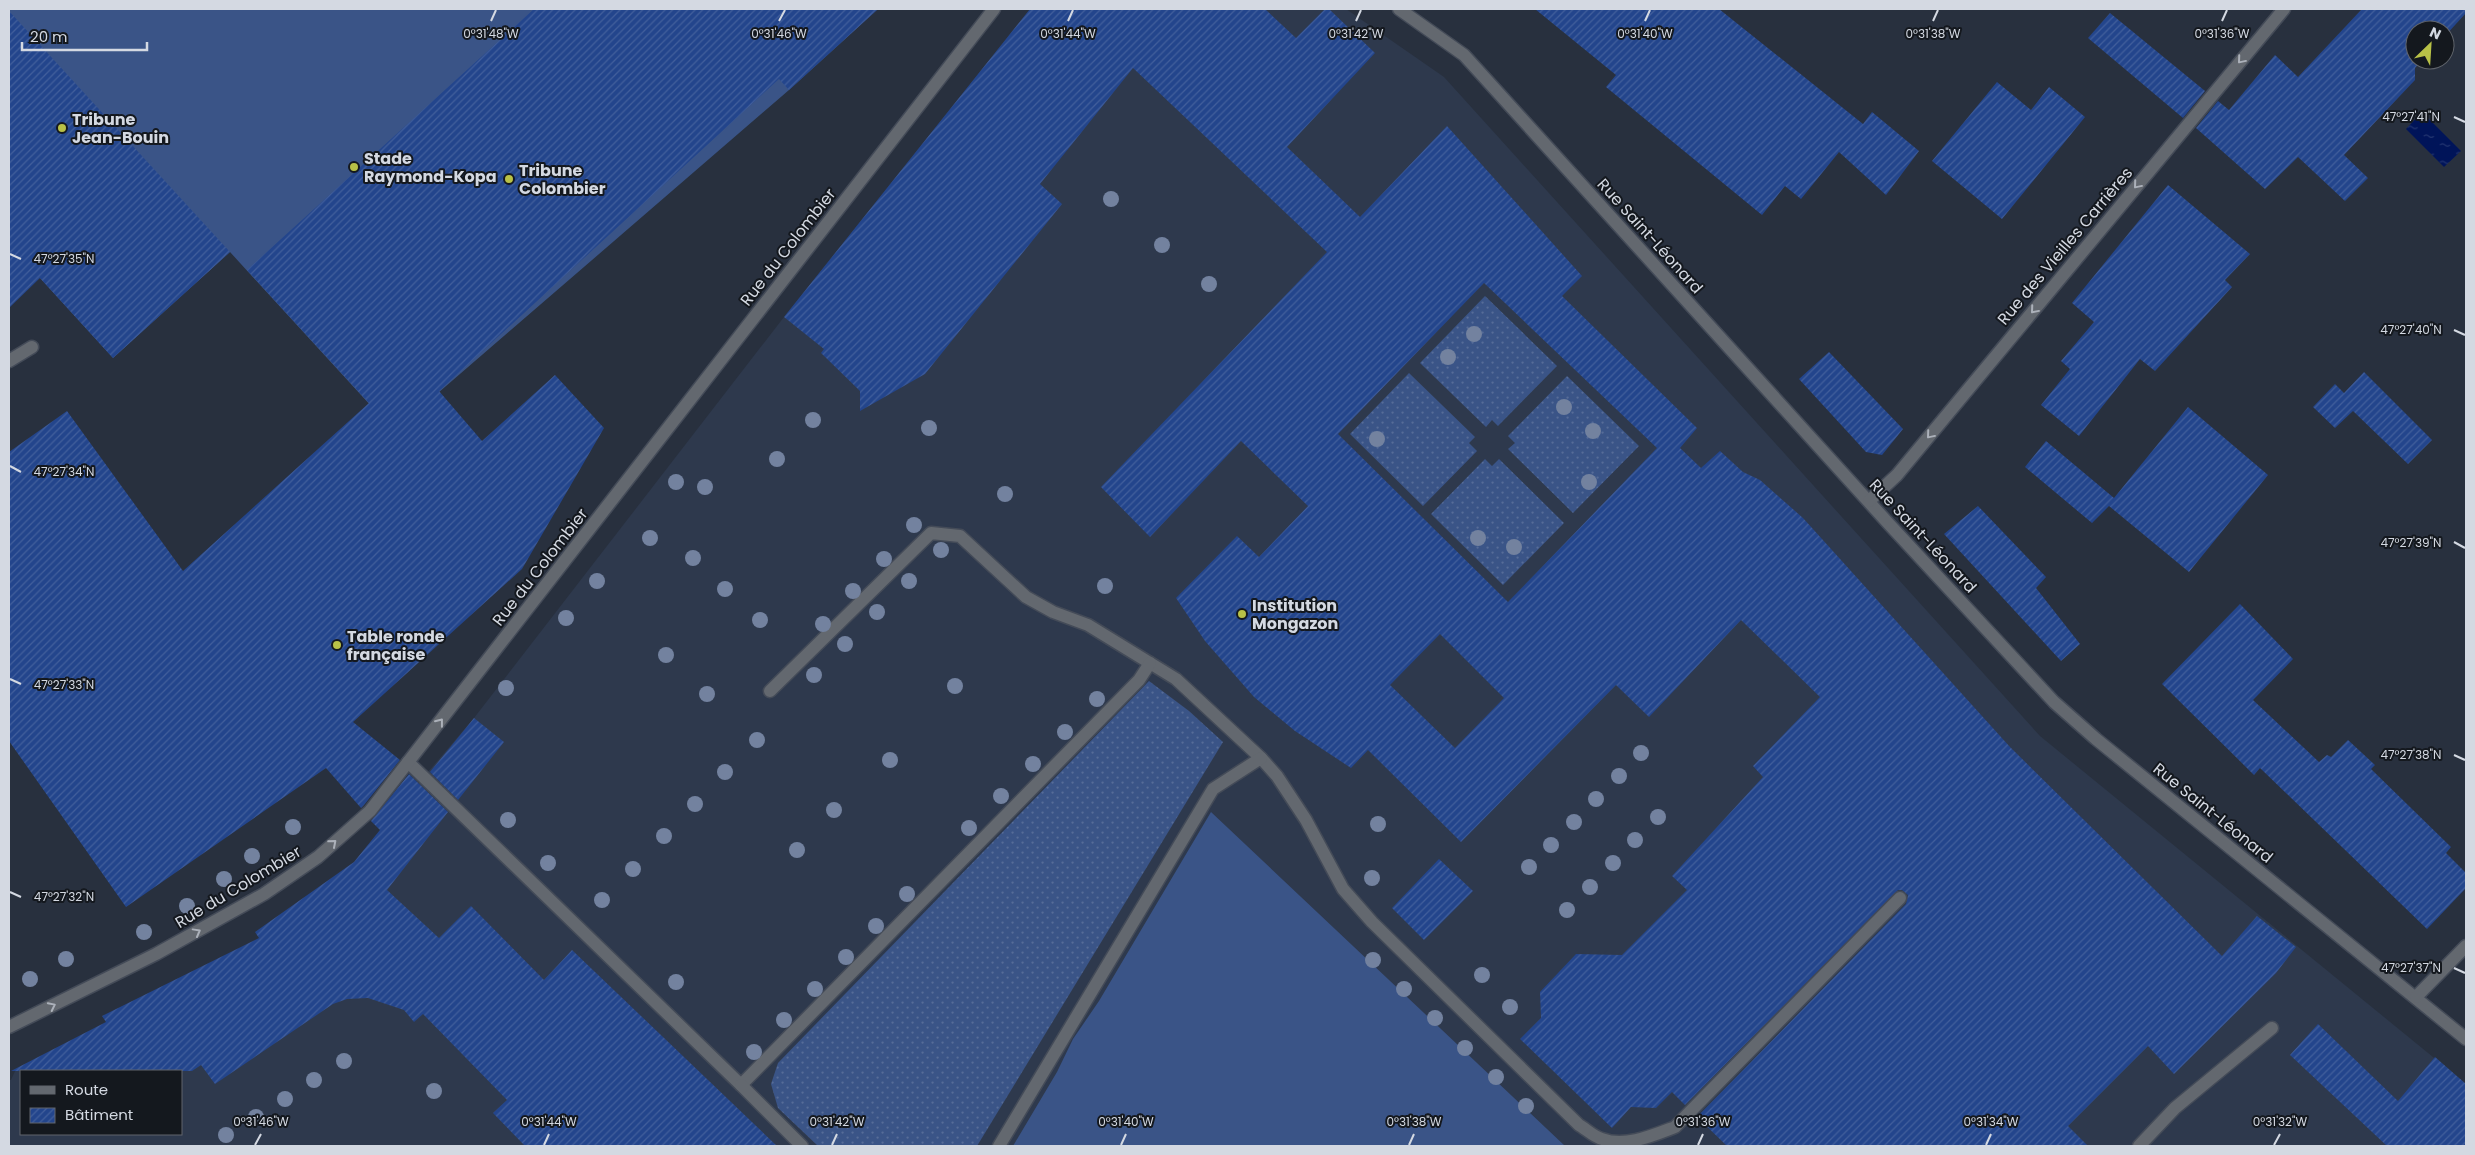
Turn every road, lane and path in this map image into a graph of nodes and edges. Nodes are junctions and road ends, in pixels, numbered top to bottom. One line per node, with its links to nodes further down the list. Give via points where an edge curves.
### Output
1 (994, 9): 10 (street, Rue du Colombier, one-way to 1)
2 (1399, 9): 6 (street, Rue Saint-Léonard, via 1464,55)
3 (2284, 9): 6 (street, Rue des Vieilles Carrières, one-way to 6, via 1897,475)
4 (9, 352): 5 (street, via 32,347)
5 (9, 361)
6 (1869, 501): 13 (street, Rue Saint-Léonard, via 2074,720)
7 (1150, 663): 8 (street, via 1088,624 1053,612 1026,597 960,536 931,533); 9 (street, via 1176,679); 17 (street, via 1139,680)
8 (770, 691)
9 (1261, 758): 11 (street, via 1306,820 1343,889 1372,922 1579,1125 1603,1140 1625,1142 1675,1127); 19 (street, via 1213,789 1070,1037)
10 (408, 762): 14 (street, Rue du Colombier, one-way to 10, via 156,954 264,894 318,857 370,811); 17 (street)
11 (1900, 898)
12 (2466, 946): 13 (street)
13 (2416, 997): 16 (street, Rue Saint-Léonard)
14 (9, 1028)
15 (2272, 1028): 20 (street, via 2175,1108)
16 (2466, 1039)
17 (741, 1086): 18 (street)
18 (802, 1146)
19 (999, 1146)
20 (2139, 1146)

